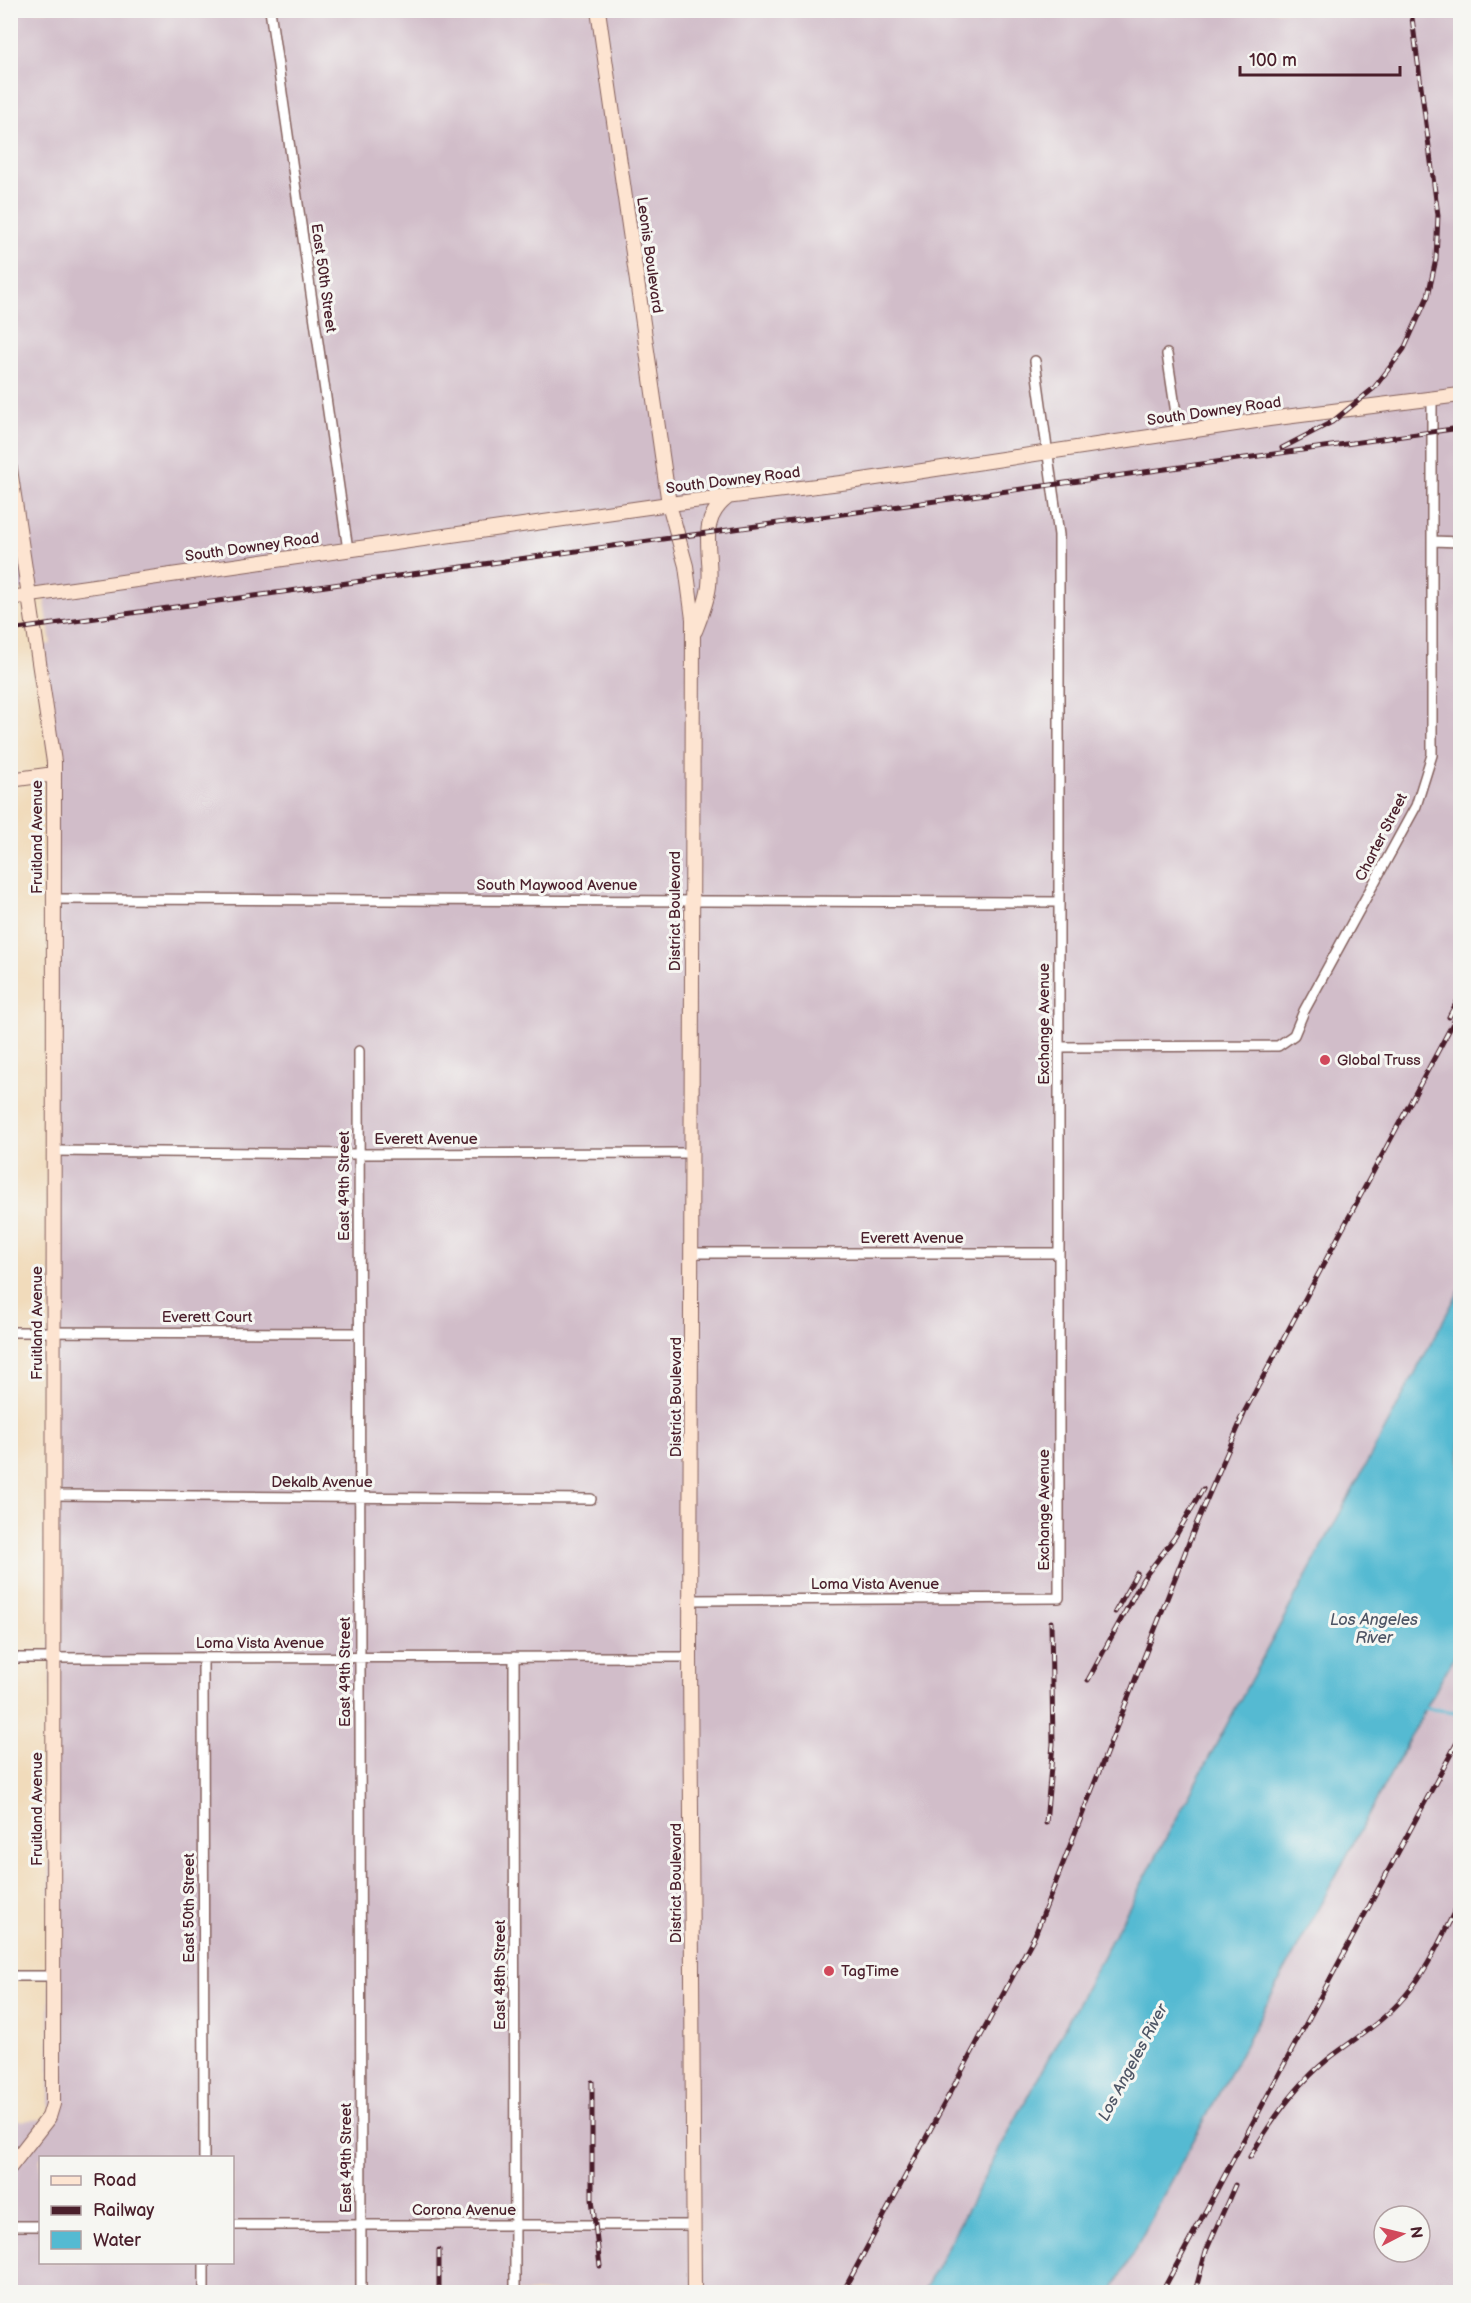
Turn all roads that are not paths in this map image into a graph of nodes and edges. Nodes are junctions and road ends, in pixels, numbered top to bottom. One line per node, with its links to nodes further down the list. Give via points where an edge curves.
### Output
1 (270, 10): 14 (street, East 50th Street)
2 (598, 10): 11 (main road, Leonis Boulevard)
3 (1167, 354): 7 (street)
4 (1035, 361): 8 (street, Exchange Avenue)
5 (1461, 395): 6 (main road, South Downey Road)
6 (1432, 399): 7 (main road, South Downey Road); 12 (street, Charter Street)
7 (1179, 434): 8 (main road, South Downey Road)
8 (1048, 450): 10 (main road, South Downey Road); 22 (street, Exchange Avenue, via 1059,535)
9 (10, 469): 15 (main road, Fruitland Avenue)
10 (729, 497): 11 (main road, South Downey Road); 17 (main road, via 709,517 709,584)
11 (669, 504): 14 (main road, South Downey Road); 17 (main road, District Boulevard, via 686,566)
12 (1432, 541): 13 (street); 23 (street, Charter Street, via 1432,755 1416,806 1294,1035 1270,1047)
13 (1461, 542)
14 (348, 550): 15 (main road, South Downey Road)
15 (30, 595): 16 (main road, South Downey Road); 18 (main road, Fruitland Avenue)
16 (10, 598)
17 (693, 636): 21 (main road, District Boulevard)
18 (54, 774): 19 (main road); 20 (main road, Fruitland Avenue)
19 (10, 780)
20 (54, 898): 21 (street, South Maywood Avenue); 25 (main road, Fruitland Avenue)
21 (692, 901): 22 (street, South Maywood Avenue); 26 (main road, District Boulevard)
22 (1059, 902): 23 (street, Exchange Avenue)
23 (1059, 1047): 29 (street, Exchange Avenue)
24 (359, 1051): 27 (street, East 49th Street)
25 (54, 1150): 27 (street, Everett Avenue); 31 (main road, Fruitland Avenue)
26 (691, 1153): 27 (street, Everett Avenue); 28 (main road, District Boulevard)
27 (359, 1154): 32 (street, East 49th Street)
28 (693, 1253): 29 (street, Everett Avenue); 37 (main road, District Boulevard)
29 (1059, 1253): 36 (street, Exchange Avenue)
30 (10, 1332): 31 (street)
31 (54, 1332): 32 (street, Everett Court); 33 (main road, Fruitland Avenue)
32 (359, 1333): 34 (street, East 49th Street)
33 (54, 1495): 34 (street, Dekalb Avenue); 43 (main road, Fruitland Avenue)
34 (360, 1497): 35 (street, Dekalb Avenue); 42 (street, East 49th Street)
35 (591, 1499)
36 (1059, 1598): 37 (street, Loma Vista Avenue)
37 (692, 1600): 39 (main road, District Boulevard)
38 (514, 1657): 39 (street, Loma Vista Avenue); 42 (street, Loma Vista Avenue); 50 (street, East 48th Street)
39 (690, 1657): 51 (main road, District Boulevard)
40 (10, 1658): 43 (street, Loma Vista Avenue)
41 (203, 1658): 42 (street, Loma Vista Avenue); 43 (street, Loma Vista Avenue); 46 (street, East 50th Street)
42 (360, 1658): 49 (street, East 49th Street)
43 (53, 1659): 45 (main road, Fruitland Avenue)
44 (10, 1976): 45 (street)
45 (53, 1976): 47 (main road, Fruitland Avenue, via 53,2107)
46 (204, 2156)
47 (10, 2167)
48 (234, 2225): 49 (street, Corona Avenue)
49 (361, 2225): 50 (street, Corona Avenue); 56 (street, East 49th Street)
50 (515, 2225): 51 (street, Corona Avenue); 57 (street, East 48th Street)
51 (695, 2225): 58 (main road, District Boulevard)
52 (10, 2226): 53 (street)
53 (39, 2226)
54 (204, 2264): 55 (street)
55 (204, 2292)
56 (361, 2292)
57 (515, 2292)
58 (694, 2292)

